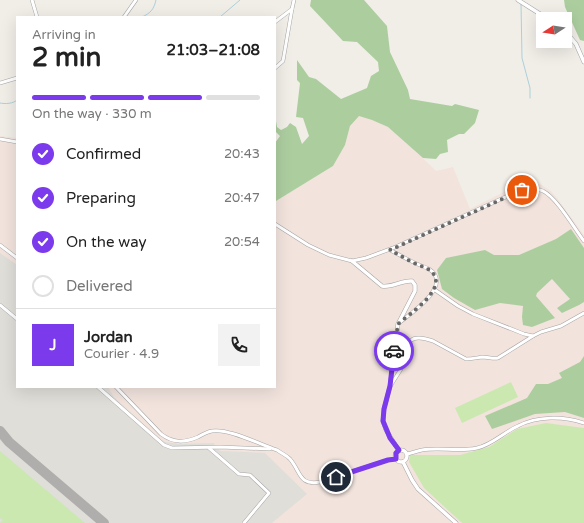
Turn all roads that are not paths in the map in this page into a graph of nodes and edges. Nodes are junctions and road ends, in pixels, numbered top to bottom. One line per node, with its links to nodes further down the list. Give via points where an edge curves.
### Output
1 (32, 0): 7 (street)
2 (136, 0): 8 (street)
3 (294, 0): 5 (street)
4 (518, 0): 6 (street)
5 (292, 10): 9 (street); 12 (street, via 284,61)
6 (537, 12)
7 (37, 16)
8 (125, 16)
9 (276, 21)
10 (572, 39): 11 (street)
11 (584, 62)
12 (276, 67)
13 (16, 78): 14 (street)
14 (0, 83)
15 (0, 139): 16 (street)
16 (16, 142)
17 (276, 225): 22 (street, via 308,245 329,255)
18 (584, 241): 20 (street, via 544,191 526,189)
19 (0, 245): 21 (street)
20 (390, 250): 22 (street); 23 (street, via 432,272 435,277)
21 (16, 257)
22 (352, 261): 27 (street, via 382,286 388,287 407,280 415,285 415,291)
23 (435, 290): 27 (street); 28 (street, via 473,314 507,329)
24 (0, 305): 26 (street)
25 (584, 313): 28 (street, via 561,326)
26 (16, 318)
27 (398, 324): 29 (street)
28 (533, 336): 29 (street, via 495,359 466,359 433,341 412,340 408,342 401,368)
29 (390, 386): 35 (street, via 383,421 390,438)
30 (99, 388): 33 (street, via 164,445 172,448)
31 (117, 388): 34 (street, via 168,439 184,442 219,430)
32 (584, 423): 36 (street, via 566,418 541,419 517,426 480,448 422,450)
33 (209, 448): 34 (street); 39 (street, via 239,474 250,475 269,493)
34 (272, 448): 37 (street, via 289,458 303,480 312,484)
35 (399, 450): 36 (street); 37 (street)
36 (407, 454): 38 (street)
37 (396, 459): 38 (street)
38 (403, 462): 40 (street, via 418,489)
39 (244, 523)
40 (456, 523)

